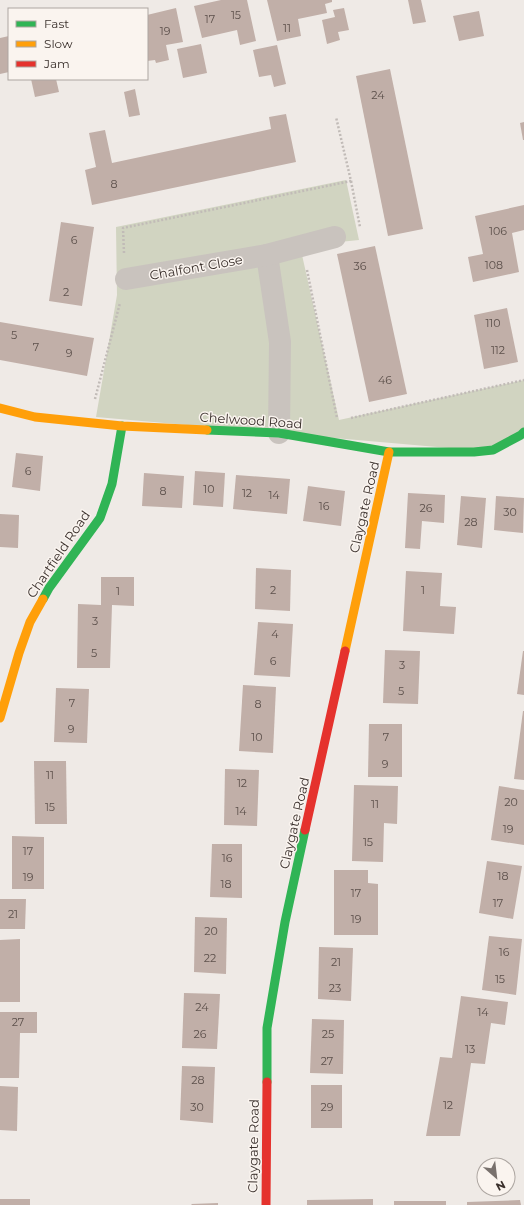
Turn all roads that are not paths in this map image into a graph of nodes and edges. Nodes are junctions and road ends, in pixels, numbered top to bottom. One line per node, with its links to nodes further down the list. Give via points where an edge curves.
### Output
1 (335, 237): 2 (street, Chalfont Close)
2 (266, 255): 3 (street, Chalfont Close); 6 (street, via 280,342)
3 (126, 279)
4 (0, 408): 5 (street, Chelwood Road, via 35,417)
5 (122, 426): 6 (street, Chelwood Road); 9 (street, Chartfield Road, via 112,484 100,518 49,588 30,622)
6 (279, 433): 8 (street, Chelwood Road)
7 (523, 436): 8 (street, Chelwood Road, via 493,450)
8 (389, 452): 10 (street, Claygate Road, via 285,922 267,1028)
9 (0, 718)
10 (266, 1205)

